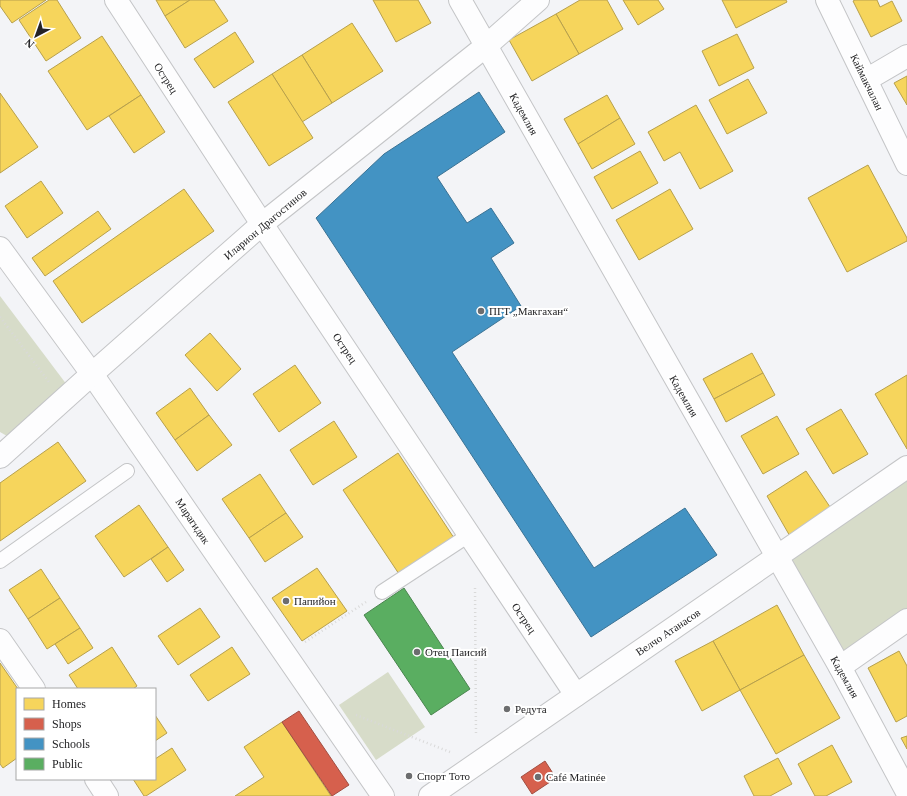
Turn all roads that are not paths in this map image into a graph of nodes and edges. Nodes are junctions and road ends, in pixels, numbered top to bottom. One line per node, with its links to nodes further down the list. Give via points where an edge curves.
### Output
1 (116, 0): 9 (street, Острец)
2 (460, 0): 5 (street, Кадемлия)
3 (538, 0): 5 (street, Иларион Драгостинов)
4 (827, 0): 7 (street, Каймакчалан)
5 (486, 46): 9 (street, Иларион Драгостинов); 16 (street, Кадемлия)
6 (907, 56): 7 (street)
7 (866, 80): 8 (street, Каймакчалан)
8 (907, 164)
9 (262, 224): 11 (street, Иларион Драгостинов); 15 (street, Острец)
10 (0, 248): 11 (street, Марагидик)
11 (92, 374): 12 (street, Иларион Драгостинов); 27 (street, Марагидик)
12 (0, 457)
13 (907, 467): 16 (street, Велчо Атанасов)
14 (127, 472): 17 (lane)
15 (469, 535): 18 (lane); 23 (street, Острец)
16 (777, 558): 21 (street, Кадемлия); 23 (street, Велчо Атанасов)
17 (0, 561)
18 (382, 592)
19 (907, 620): 21 (street)
20 (0, 640): 22 (street)
21 (840, 668): 25 (street, Кадемлия)
22 (33, 688)
23 (576, 695): 28 (street, Велчо Атанасов)
24 (97, 780): 26 (street)
25 (907, 792)
26 (107, 796)
27 (383, 796)
28 (430, 796)

